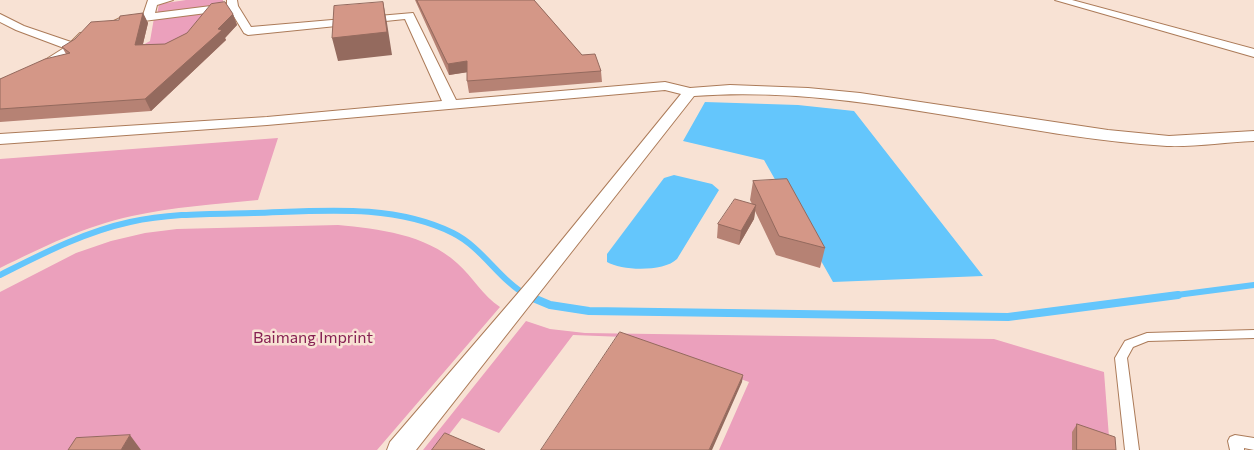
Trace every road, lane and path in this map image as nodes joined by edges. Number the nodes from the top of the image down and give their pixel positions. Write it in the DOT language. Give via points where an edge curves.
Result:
graph roads {
  1 [pos="168,0"];
  2 [pos="1060,0"];
  3 [pos="232,3"];
  4 [pos="0,17"];
  5 [pos="148,18"];
  6 [pos="105,22"];
  7 [pos="90,29"];
  8 [pos="73,47"];
  9 [pos="1254,53"];
  10 [pos="0,87"];
  11 [pos="690,92"];
  12 [pos="451,105"];
  13 [pos="1254,136"];
  14 [pos="0,140"];
  15 [pos="1254,334"];
  16 [pos="1254,444"];
  17 [pos="400,450"];
  18 [pos="1132,450"];
  19 [pos="1237,450"];
  1 -- 5 [label="street" via="152,2"];
  2 -- 9 [label="street"];
  3 -- 5 [label="street"];
  3 -- 12 [label="street" via="248,31 409,15"];
  4 -- 8 [label="street" via="20,28"];
  5 -- 6 [label="street"];
  7 -- 8 [label="street"];
  8 -- 10 [label="street" via="42,68"];
  11 -- 12 [label="street" via="665,86"];
  11 -- 13 [label="street" via="740,90 860,97 1108,135 1169,141"];
  11 -- 17 [label="street"];
  12 -- 14 [label="street"];
  15 -- 18 [label="lane" via="1147,337 1129,344 1121,358"];
  16 -- 19 [label="lane" via="1235,441"];
}
